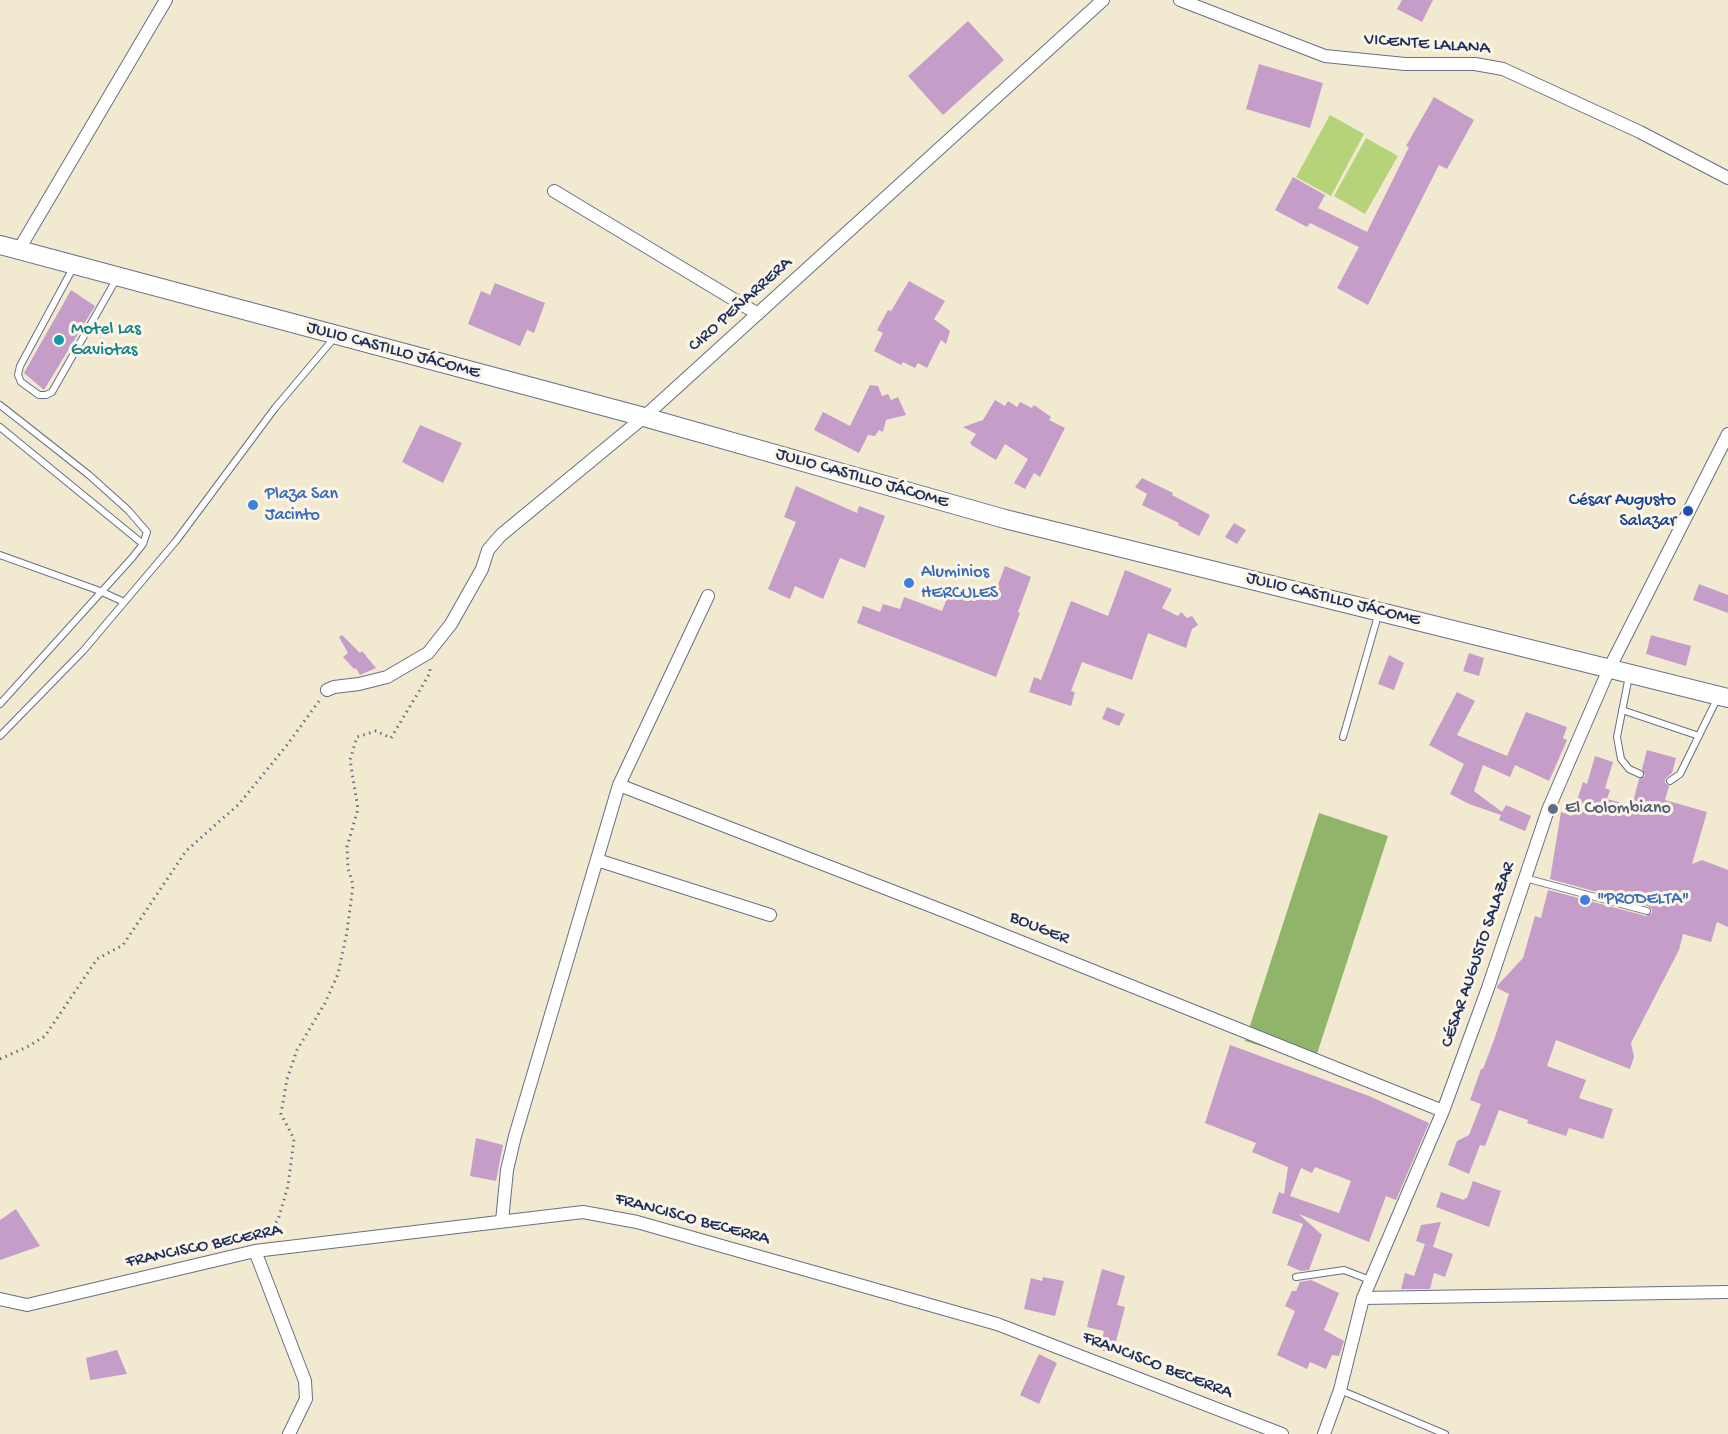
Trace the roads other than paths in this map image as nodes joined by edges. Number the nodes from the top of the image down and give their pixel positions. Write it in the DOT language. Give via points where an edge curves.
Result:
graph roads {
  1 [pos="166,0"];
  2 [pos="1102,0"];
  3 [pos="1180,0"];
  4 [pos="1728,178"];
  5 [pos="554,190"];
  6 [pos="0,245"];
  7 [pos="18,251"];
  8 [pos="75,264"];
  9 [pos="117,278"];
  10 [pos="758,314"];
  11 [pos="336,336"];
  12 [pos="0,405"];
  13 [pos="644,417"];
  14 [pos="0,428"];
  15 [pos="1728,434"];
  16 [pos="143,544"];
  17 [pos="0,555"];
  18 [pos="100,591"];
  19 [pos="708,596"];
  20 [pos="124,602"];
  21 [pos="1379,612"];
  22 [pos="1608,669"];
  23 [pos="1630,672"];
  24 [pos="327,690"];
  25 [pos="1723,697"];
  26 [pos="0,704"];
  27 [pos="1622,710"];
  28 [pos="0,736"];
  29 [pos="1699,736"];
  30 [pos="1343,737"];
  31 [pos="1640,774"];
  32 [pos="1670,781"];
  33 [pos="619,785"];
  34 [pos="597,860"];
  35 [pos="1524,878"];
  36 [pos="1647,911"];
  37 [pos="770,915"];
  38 [pos="1443,1111"];
  39 [pos="502,1221"];
  40 [pos="255,1251"];
  41 [pos="1296,1277"];
  42 [pos="1371,1280"];
  43 [pos="1728,1292"];
  44 [pos="1363,1298"];
  45 [pos="0,1299"];
  46 [pos="1340,1390"];
  47 [pos="289,1434"];
  48 [pos="1282,1434"];
  49 [pos="1324,1434"];
  50 [pos="1445,1434"];
  1 -- 7 [label="street"];
  2 -- 10 [label="street, CIRO PEÑARRERA"];
  3 -- 4 [label="street, VICENTE LALANA" via="1325,56 1503,69 1640,132"];
  5 -- 10 [label="street"];
  6 -- 7 [label="main road, JULIO CASTILLO JÁCOME"];
  7 -- 8 [label="main road, JULIO CASTILLO JÁCOME"];
  8 -- 9 [label="main road, JULIO CASTILLO JÁCOME"];
  8 -- 9 [label="lane" via="20,366 21,382 39,395 52,392"];
  9 -- 11 [label="main road, JULIO CASTILLO JÁCOME"];
  10 -- 13 [label="street, CIRO PEÑARRERA"];
  11 -- 13 [label="main road, JULIO CASTILLO JÁCOME"];
  11 -- 20 [label="lane"];
  12 -- 16 [label="lane" via="77,464 128,510 147,532"];
  13 -- 21 [label="main road, JULIO CASTILLO JÁCOME" via="1005,519"];
  13 -- 24 [label="street, CIRO PEÑARRERA" via="501,535 488,550 452,624 428,653 387,677"];
  14 -- 16 [label="lane"];
  15 -- 22 [label="street, CÉSAR AUGUSTO SALAZAR"];
  16 -- 18 [label="lane"];
  17 -- 18 [label="lane"];
  18 -- 20 [label="lane"];
  18 -- 26 [label="lane"];
  19 -- 33 [label="street"];
  20 -- 28 [label="lane" via="83,651"];
  21 -- 22 [label="main road, JULIO CASTILLO JÁCOME"];
  21 -- 30 [label="lane"];
  22 -- 23 [label="main road, JULIO CASTILLO JÁCOME"];
  22 -- 35 [label="street, CÉSAR AUGUSTO SALAZAR" via="1548,810"];
  23 -- 25 [label="main road, JULIO CASTILLO JÁCOME"];
  23 -- 27 [label="lane"];
  25 -- 29 [label="lane"];
  27 -- 29 [label="lane"];
  27 -- 31 [label="lane" via="1617,737 1620,759"];
  29 -- 32 [label="lane" via="1680,774"];
  33 -- 34 [label="street"];
  33 -- 38 [label="street, BOUGER"];
  34 -- 37 [label="street"];
  34 -- 39 [label="street" via="515,1136"];
  35 -- 36 [label="lane"];
  35 -- 38 [label="street, CÉSAR AUGUSTO SALAZAR"];
  38 -- 42 [label="street, CÉSAR AUGUSTO SALAZAR"];
  39 -- 40 [label="street, FRANCISCO BECERRA"];
  39 -- 48 [label="street, FRANCISCO BECERRA" via="583,1212 637,1221 997,1324"];
  40 -- 45 [label="street, FRANCISCO BECERRA" via="27,1305"];
  40 -- 47 [label="street" via="305,1381 306,1399"];
  41 -- 42 [label="lane" via="1344,1270"];
  42 -- 44 [label="street, CÉSAR AUGUSTO SALAZAR"];
  43 -- 44 [label="street"];
  44 -- 46 [label="street, CÉSAR AUGUSTO SALAZAR"];
  46 -- 49 [label="street, CÉSAR AUGUSTO SALAZAR"];
  46 -- 50 [label="lane"];
}
